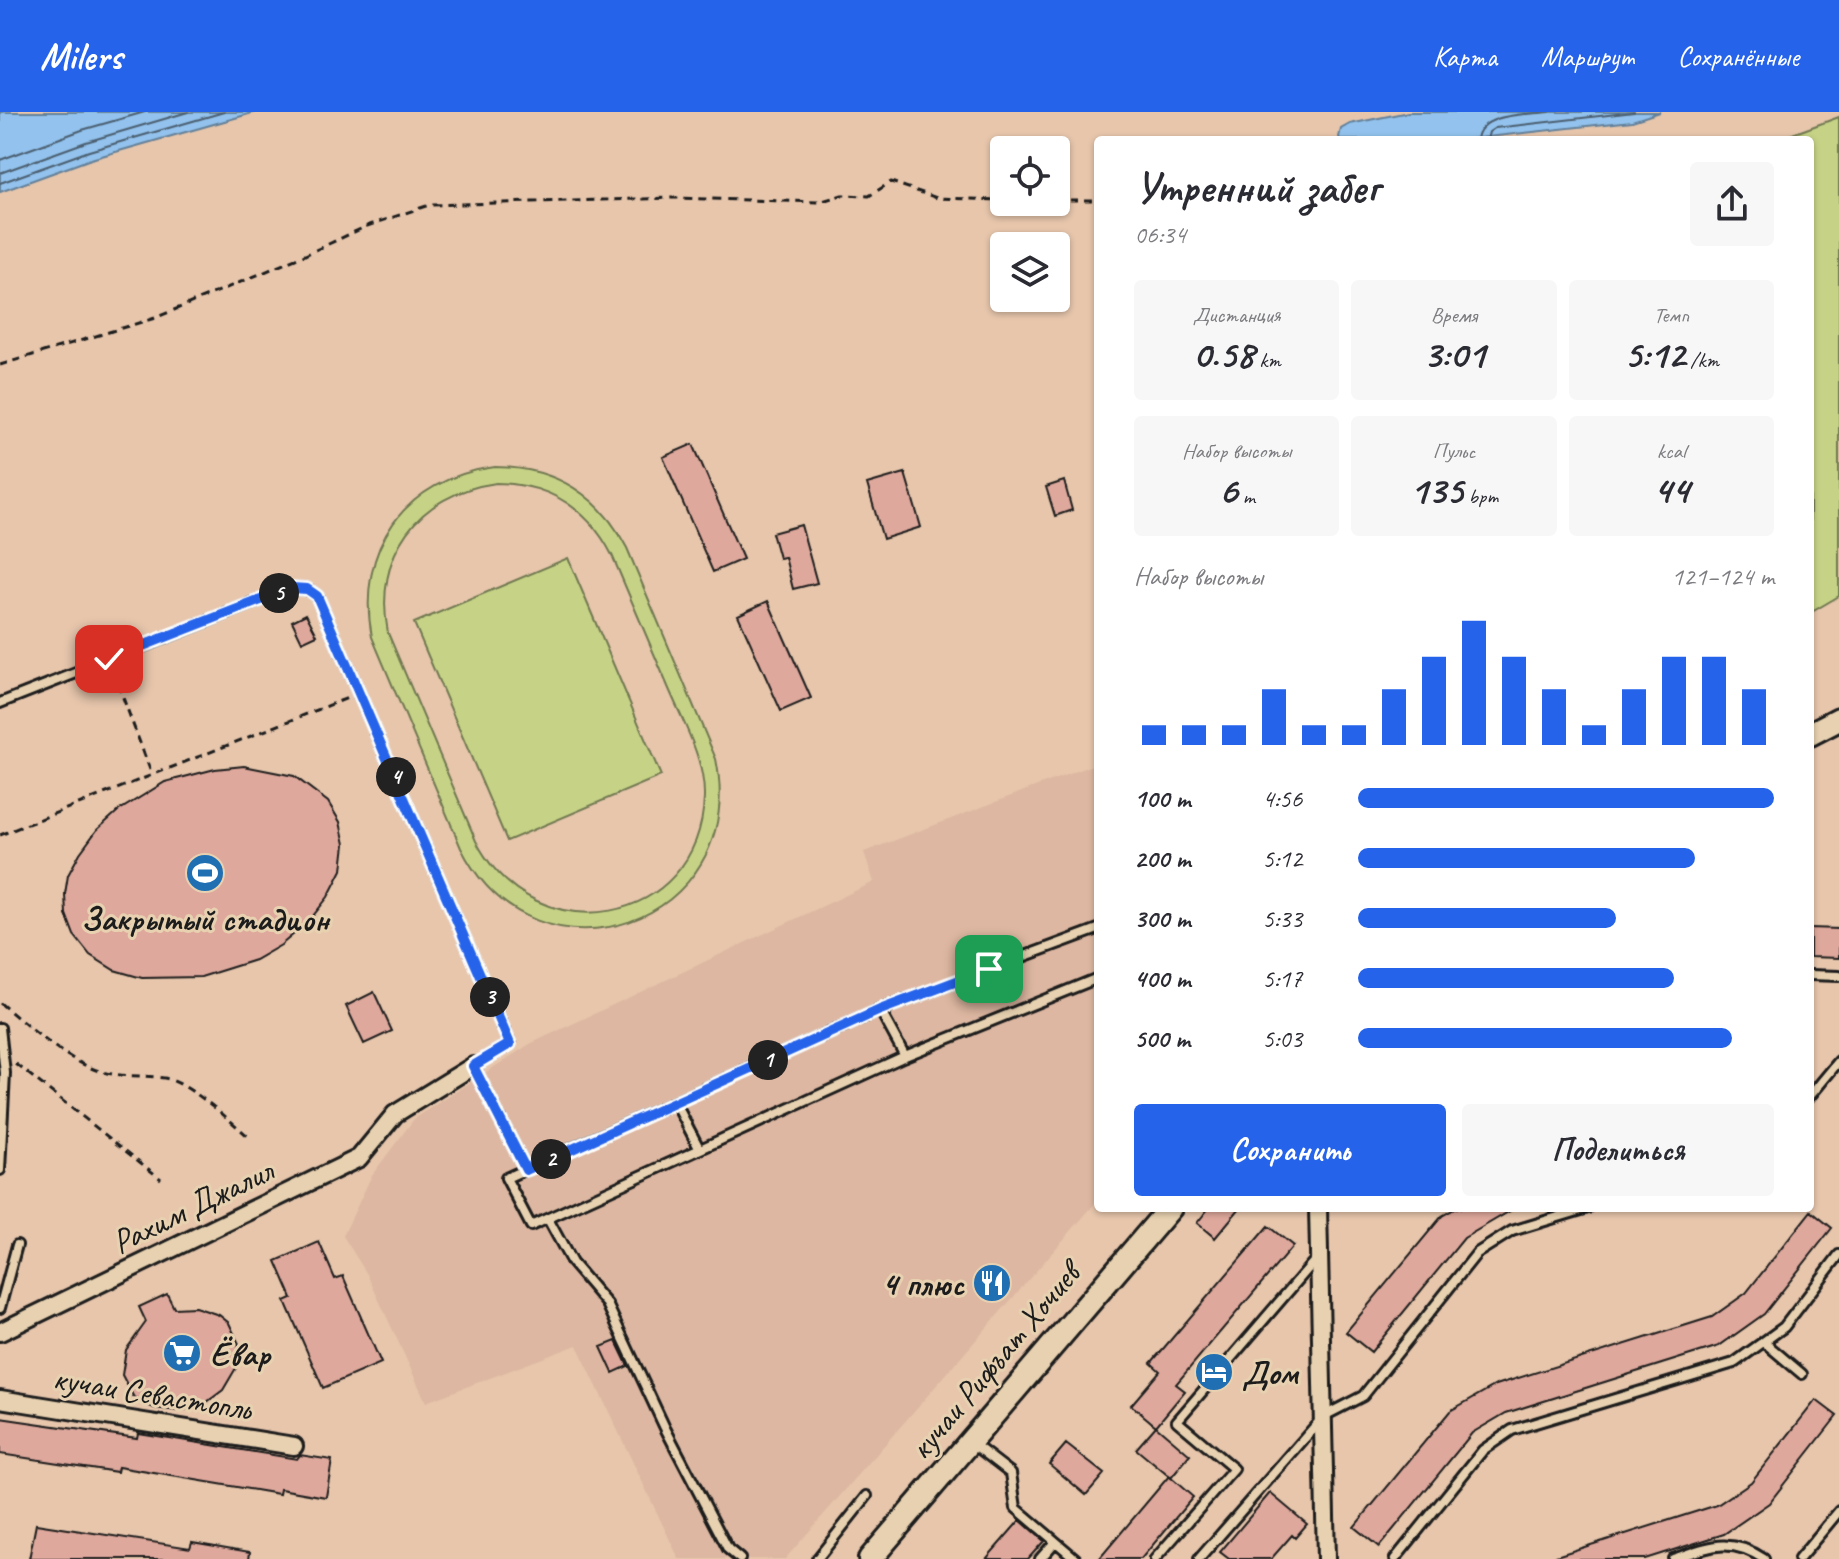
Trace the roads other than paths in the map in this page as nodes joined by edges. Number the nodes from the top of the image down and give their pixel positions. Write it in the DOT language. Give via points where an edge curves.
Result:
graph roads {
  1 [pos="0,703"];
  2 [pos="1839,719"];
  3 [pos="1814,732"];
  4 [pos="1094,930"];
  5 [pos="1814,975"];
  6 [pos="1837,976"];
  7 [pos="1094,980"];
  8 [pos="880,1010"];
  9 [pos="0,1028"];
  10 [pos="905,1056"];
  11 [pos="1839,1061"];
  12 [pos="473,1066"];
  13 [pos="1814,1091"];
  14 [pos="675,1102"];
  15 [pos="699,1148"];
  16 [pos="0,1170"];
  17 [pos="526,1170"];
  18 [pos="1167,1212"];
  19 [pos="1318,1212"];
  20 [pos="1575,1212"];
  21 [pos="548,1219"];
  22 [pos="17,1245"];
  23 [pos="1320,1254"];
  24 [pos="1839,1255"];
  25 [pos="0,1308"];
  26 [pos="0,1332"];
  27 [pos="1764,1342"];
  28 [pos="1802,1374"];
  29 [pos="0,1399"];
  30 [pos="1324,1416"];
  31 [pos="970,1442"];
  32 [pos="294,1446"];
  33 [pos="867,1496"];
  34 [pos="1839,1511"];
  35 [pos="1055,1542"];
  36 [pos="740,1559"];
  37 [pos="817,1559"];
  38 [pos="870,1559"];
  39 [pos="1040,1559"];
  40 [pos="1076,1559"];
  41 [pos="1155,1559"];
  42 [pos="1199,1559"];
  43 [pos="1326,1559"];
  44 [pos="1395,1559"];
  45 [pos="1673,1559"];
  46 [pos="1764,1559"];
  47 [pos="1799,1559"];
  1 -- 12 [label="lane" via="292,588 317,596 510,1044"];
  2 -- 3 [label="main road"];
  4 -- 8 [label="lane"];
  5 -- 6 [label="lane"];
  7 -- 10 [label="lane"];
  8 -- 10 [label="lane"];
  8 -- 14 [label="lane"];
  9 -- 16 [label="lane"];
  10 -- 15 [label="lane"];
  11 -- 13 [label="lane"];
  12 -- 17 [label="lane"];
  12 -- 26 [label="street, Рахим Джалил" via="395,1114 359,1158"];
  14 -- 15 [label="lane"];
  14 -- 17 [label="lane"];
  15 -- 21 [label="lane"];
  17 -- 21 [label="lane" via="506,1178 531,1226"];
  18 -- 31 [label="main road, кучаи Рифъат Хочиев"];
  19 -- 23 [label="street"];
  20 -- 30 [label="lane" via="1512,1231 1477,1253 1363,1396"];
  21 -- 36 [label="lane" via="572,1263 607,1304 672,1442 728,1549"];
  22 -- 25 [label="lane"];
  23 -- 30 [label="street"];
  23 -- 41 [label="lane" via="1177,1421 1234,1469"];
  24 -- 27 [label="lane" via="1784,1327"];
  27 -- 28 [label="lane"];
  27 -- 44 [label="lane" via="1734,1363 1512,1430 1483,1450"];
  29 -- 32 [label="street, кучаи Севастопль"];
  30 -- 42 [label="lane"];
  30 -- 43 [label="street"];
  31 -- 35 [label="lane" via="1011,1473 1016,1508"];
  31 -- 38 [label="main road, кучаи Рифъат Хочиев"];
  33 -- 37 [label="lane"];
  34 -- 47 [label="lane"];
  35 -- 39 [label="lane"];
  35 -- 40 [label="lane"];
  45 -- 46 [label="lane" via="1728,1544"];
}
